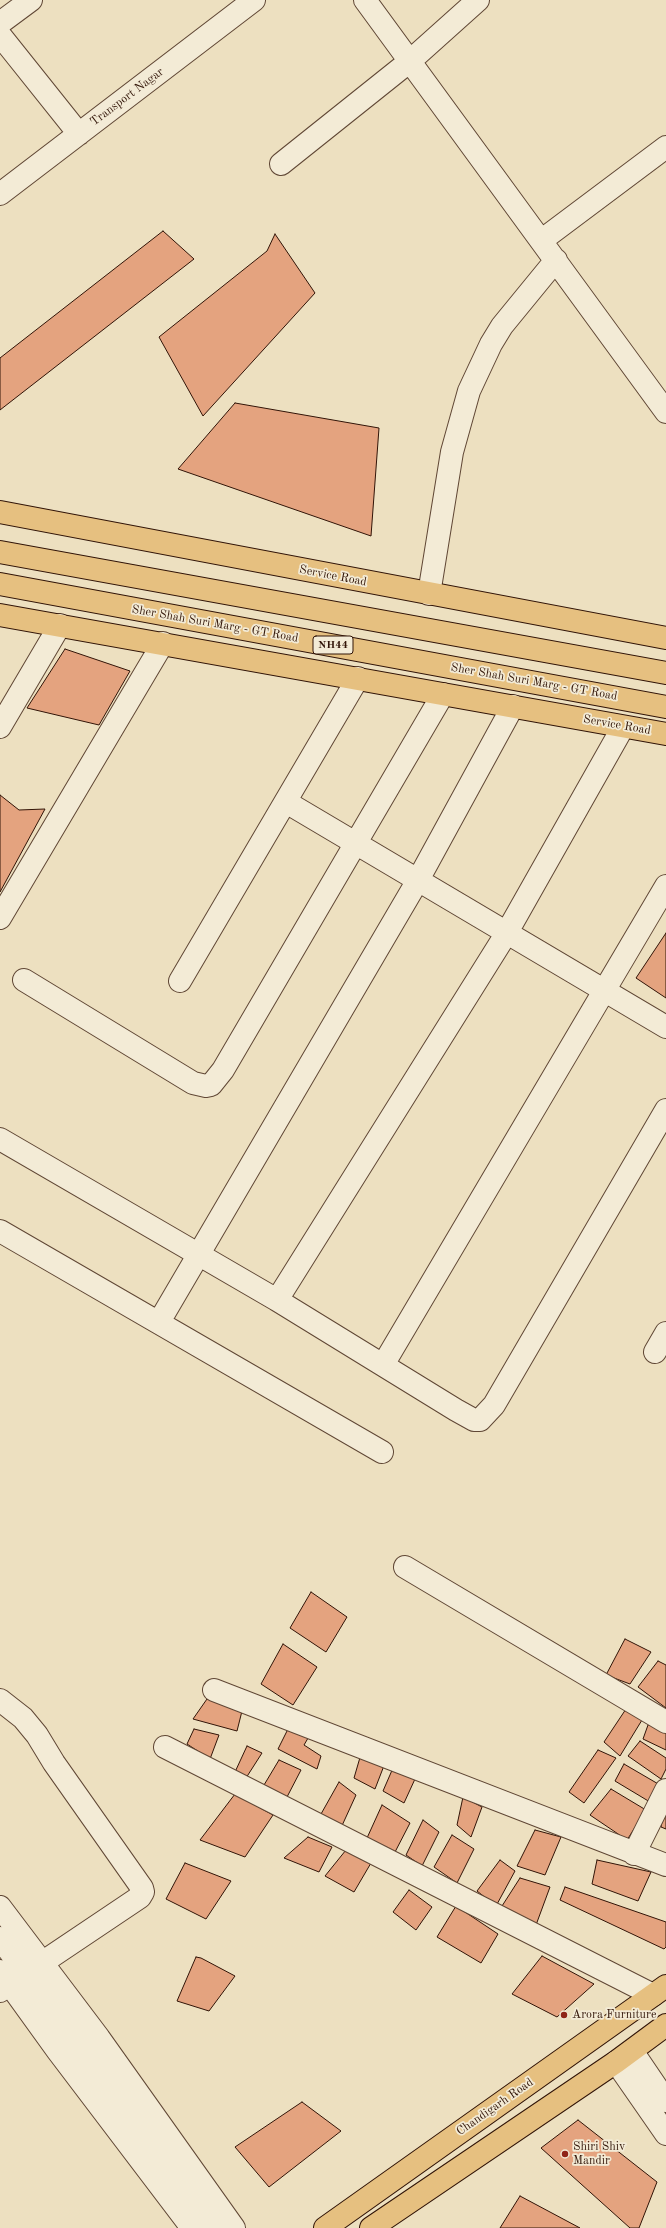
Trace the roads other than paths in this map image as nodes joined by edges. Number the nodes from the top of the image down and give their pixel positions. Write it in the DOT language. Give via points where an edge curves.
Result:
graph roads {
  1 [pos="31,0"];
  2 [pos="254,0"];
  3 [pos="365,0"];
  4 [pos="478,0"];
  5 [pos="0,23"];
  6 [pos="0,36"];
  7 [pos="410,61"];
  8 [pos="79,134"];
  9 [pos="666,147"];
  10 [pos="281,164"];
  11 [pos="0,194"];
  12 [pos="542,240"];
  13 [pos="556,260"];
  14 [pos="666,412"];
  15 [pos="0,512"];
  16 [pos="0,552"];
  17 [pos="0,584"];
  18 [pos="429,594"];
  19 [pos="0,615"];
  20 [pos="60,625"];
  21 [pos="666,638"];
  22 [pos="163,644"];
  23 [pos="666,673"];
  24 [pos="358,678"];
  25 [pos="443,694"];
  26 [pos="513,706"];
  27 [pos="666,707"];
  28 [pos="623,727"];
  29 [pos="0,728"];
  30 [pos="666,734"];
  31 [pos="286,802"];
  32 [pos="357,844"];
  33 [pos="418,880"];
  34 [pos="666,886"];
  35 [pos="0,918"];
  36 [pos="506,934"];
  37 [pos="24,980"];
  38 [pos="180,981"];
  39 [pos="606,991"];
  40 [pos="666,1027"];
  41 [pos="666,1110"];
  42 [pos="0,1139"];
  43 [pos="0,1231"];
  44 [pos="198,1255"];
  45 [pos="277,1300"];
  46 [pos="160,1322"];
  47 [pos="666,1333"];
  48 [pos="655,1352"];
  49 [pos="383,1365"];
  50 [pos="382,1452"];
  51 [pos="405,1567"];
  52 [pos="214,1690"];
  53 [pos="0,1700"];
  54 [pos="666,1722"];
  55 [pos="166,1747"];
  56 [pos="666,1790"];
  57 [pos="634,1854"];
  58 [pos="666,1865"];
  59 [pos="0,1907"];
  60 [pos="0,1938"];
  61 [pos="15,1976"];
  62 [pos="659,1990"];
  63 [pos="666,2026"];
  64 [pos="624,2056"];
  65 [pos="666,2101"];
  66 [pos="666,2134"];
  67 [pos="192,2228"];
  68 [pos="212,2228"];
  69 [pos="234,2228"];
  70 [pos="325,2228"];
  71 [pos="371,2228"];
  1 -- 5 [label="street"];
  2 -- 8 [label="street, Transport Nagar"];
  3 -- 7 [label="street"];
  4 -- 7 [label="street"];
  6 -- 8 [label="street"];
  7 -- 10 [label="street"];
  7 -- 12 [label="street"];
  8 -- 11 [label="street, Transport Nagar"];
  9 -- 12 [label="street"];
  12 -- 13 [label="street"];
  13 -- 14 [label="street"];
  13 -- 18 [label="street" via="490,344 469,391 452,452"];
  15 -- 18 [label="main road, Service Road"];
  16 -- 23 [label="main road"];
  17 -- 27 [label="main road, Sher Shah Suri Marg - GT Road / NH44"];
  18 -- 21 [label="main road, Service Road"];
  19 -- 20 [label="main road, Service Road"];
  20 -- 22 [label="main road, Service Road"];
  20 -- 29 [label="street"];
  22 -- 24 [label="main road, Service Road"];
  22 -- 35 [label="street"];
  24 -- 25 [label="main road, Service Road"];
  24 -- 31 [label="street"];
  25 -- 26 [label="main road, Service Road"];
  25 -- 32 [label="street"];
  26 -- 28 [label="main road, Service Road"];
  26 -- 33 [label="street"];
  28 -- 30 [label="main road, Service Road"];
  28 -- 36 [label="street"];
  31 -- 32 [label="street"];
  31 -- 38 [label="street"];
  32 -- 33 [label="street"];
  32 -- 37 [label="street" via="217,1080 211,1085 193,1083"];
  33 -- 36 [label="street"];
  33 -- 44 [label="street"];
  34 -- 39 [label="street"];
  36 -- 39 [label="street"];
  36 -- 45 [label="street"];
  39 -- 40 [label="street"];
  39 -- 49 [label="street"];
  41 -- 49 [label="street" via="494,1405 483,1418 478,1421 470,1418"];
  42 -- 44 [label="street"];
  43 -- 46 [label="street"];
  44 -- 45 [label="street"];
  44 -- 46 [label="street"];
  45 -- 49 [label="street"];
  46 -- 50 [label="street"];
  47 -- 48 [label="street"];
  51 -- 54 [label="street"];
  52 -- 57 [label="street"];
  53 -- 61 [label="street" via="23,1718 37,1735 143,1892 140,1897"];
  55 -- 62 [label="street"];
  56 -- 57 [label="street"];
  57 -- 58 [label="street"];
  59 -- 61 [label="street"];
  60 -- 61 [label="street"];
  61 -- 67 [label="street"];
  61 -- 68 [label="street"];
  61 -- 69 [label="street" via="103,2044"];
  62 -- 70 [label="main road, Chandigarh Road"];
  63 -- 64 [label="main road"];
  64 -- 65 [label="street"];
  64 -- 66 [label="street"];
  64 -- 71 [label="main road"];
}
